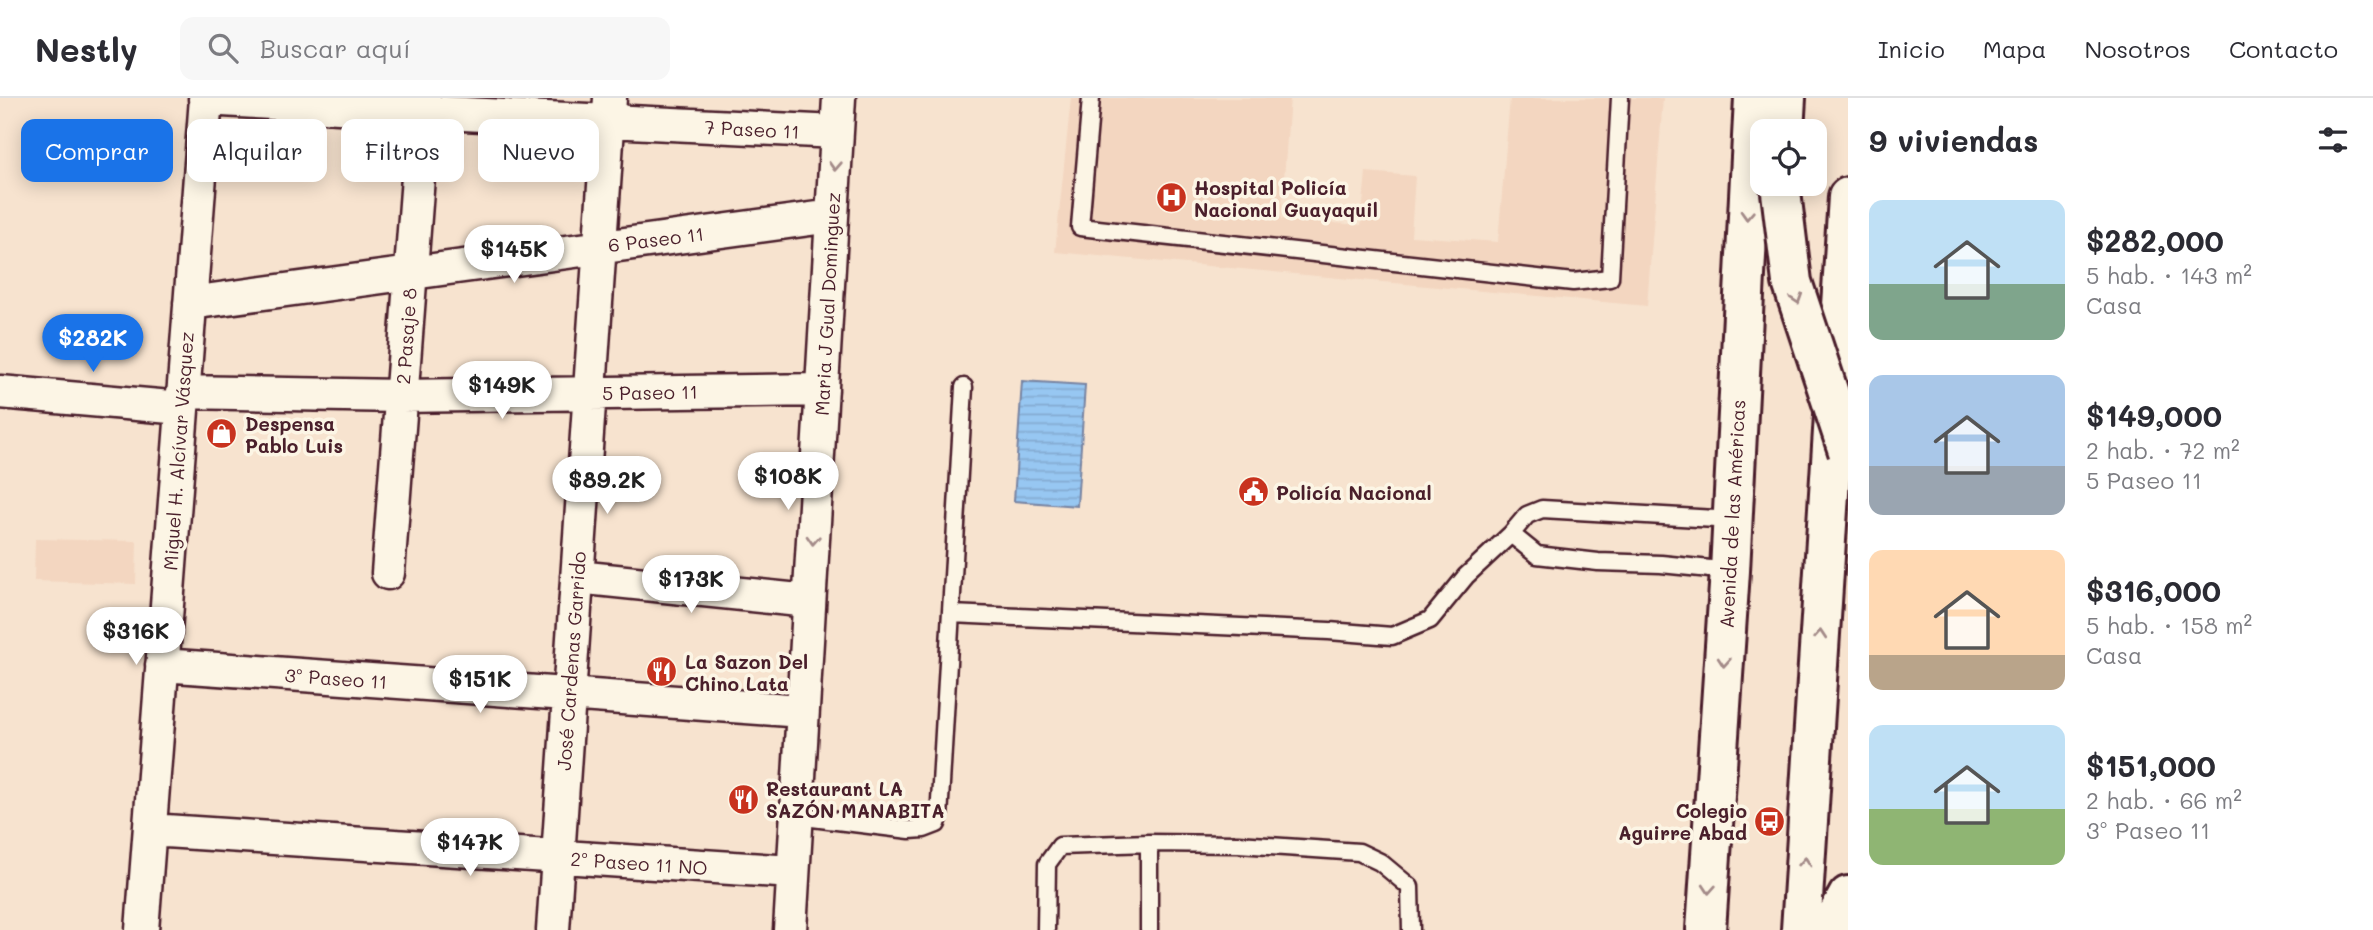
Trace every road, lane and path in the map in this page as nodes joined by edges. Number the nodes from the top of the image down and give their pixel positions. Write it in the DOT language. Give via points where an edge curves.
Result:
graph roads {
  1 [pos="839,98"];
  2 [pos="1091,98"];
  3 [pos="1620,98"];
  4 [pos="1754,98"];
  5 [pos="1786,98"];
  6 [pos="205,99"];
  7 [pos="423,105"];
  8 [pos="609,110"];
  9 [pos="1785,119"];
  10 [pos="837,132"];
  11 [pos="1781,196"];
  12 [pos="1848,213"];
  13 [pos="832,216"];
  14 [pos="599,246"];
  15 [pos="411,273"];
  16 [pos="190,303"];
  17 [pos="964,387"];
  18 [pos="822,390"];
  19 [pos="0,392"];
  20 [pos="589,393"];
  21 [pos="401,396"];
  22 [pos="182,400"];
  23 [pos="1848,451"];
  24 [pos="1733,520"];
  25 [pos="1511,534"];
  26 [pos="1730,571"];
  27 [pos="388,573"];
  28 [pos="577,577"];
  29 [pos="809,601"];
  30 [pos="951,614"];
  31 [pos="162,665"];
  32 [pos="569,695"];
  33 [pos="802,711"];
  34 [pos="796,816"];
  35 [pos="150,830"];
  36 [pos="1149,843"];
  37 [pos="558,858"];
  38 [pos="793,872"];
  39 [pos="1848,896"];
  40 [pos="142,930"];
  41 [pos="553,930"];
  42 [pos="790,930"];
  43 [pos="1046,930"];
  44 [pos="1149,930"];
  45 [pos="1411,930"];
  46 [pos="1706,930"];
  47 [pos="1801,930"];
  48 [pos="1829,930"];
  1 -- 10 [label="street, Maria J Gual Dominguez"];
  2 -- 3 [label="lane" via="1080,226 1573,282 1610,278"];
  4 -- 24 [label="main road, Avenida de las Américas, one-way"];
  5 -- 9 [label="main road"];
  6 -- 7 [label="street, 7 Paseo 11"];
  6 -- 16 [label="street, Miguel H. Alcívar Vásquez"];
  7 -- 8 [label="street, 7 Paseo 11"];
  7 -- 15 [label="street, 2 Pasaje 8"];
  8 -- 10 [label="street, 7 Paseo 11"];
  8 -- 14 [label="street, José Cardenas Garrido"];
  10 -- 13 [label="street, Maria J Gual Dominguez, one-way"];
  11 -- 23 [label="main road, one-way, bridge" via="1791,282"];
  47 -- 12 [label="main road, one-way"];
  13 -- 14 [label="street, 6 Paseo 11"];
  13 -- 18 [label="street, Maria J Gual Dominguez"];
  14 -- 15 [label="street, 6 Paseo 11"];
  14 -- 20 [label="street, José Cardenas Garrido"];
  15 -- 16 [label="street, 6 Paseo 11"];
  15 -- 21 [label="street, 2 Pasaje 8"];
  16 -- 22 [label="street, Miguel H. Alcívar Vásquez"];
  17 -- 30 [label="lane"];
  18 -- 20 [label="street, 5 Paseo 11"];
  18 -- 29 [label="street, Maria J Gual Dominguez, one-way"];
  19 -- 22 [label="street, 5 Paseo 11"];
  20 -- 21 [label="street, 5 Paseo 11"];
  20 -- 28 [label="street, José Cardenas Garrido"];
  21 -- 22 [label="street, 5 Paseo 11"];
  21 -- 27 [label="street, 2 Pasaje 8"];
  22 -- 31 [label="street, Miguel H. Alcívar Vásquez"];
  24 -- 25 [label="lane" via="1542,509 1527,515"];
  24 -- 26 [label="main road, Avenida de las Américas"];
  25 -- 26 [label="lane" via="1537,555"];
  25 -- 30 [label="lane" via="1466,576 1430,620 1392,636"];
  26 -- 46 [label="main road, Avenida de las Américas, one-way"];
  28 -- 29 [label="street"];
  28 -- 32 [label="street, José Cardenas Garrido"];
  29 -- 33 [label="street, Maria J Gual Dominguez"];
  30 -- 34 [label="lane" via="937,824 910,830"];
  31 -- 32 [label="street, 3º Paseo 11"];
  31 -- 35 [label="street, Miguel H. Alcívar Vásquez"];
  32 -- 33 [label="street, 3º Paseo 11"];
  32 -- 37 [label="street, José Cardenas Garrido"];
  33 -- 34 [label="street, Maria J Gual Dominguez"];
  34 -- 38 [label="street, Maria J Gual Dominguez"];
  35 -- 37 [label="street, 2º Paseo 11 NO"];
  35 -- 40 [label="street, Miguel H. Alcívar Vásquez"];
  36 -- 43 [label="lane" via="1060,846 1047,864"];
  36 -- 44 [label="lane"];
  36 -- 45 [label="lane" via="1359,852 1380,862 1410,887"];
  37 -- 38 [label="street, 2º Paseo 11 NO"];
  37 -- 41 [label="street, José Cardenas Garrido"];
  38 -- 42 [label="street, Maria J Gual Dominguez"];
  39 -- 48 [label="main road"];
}
